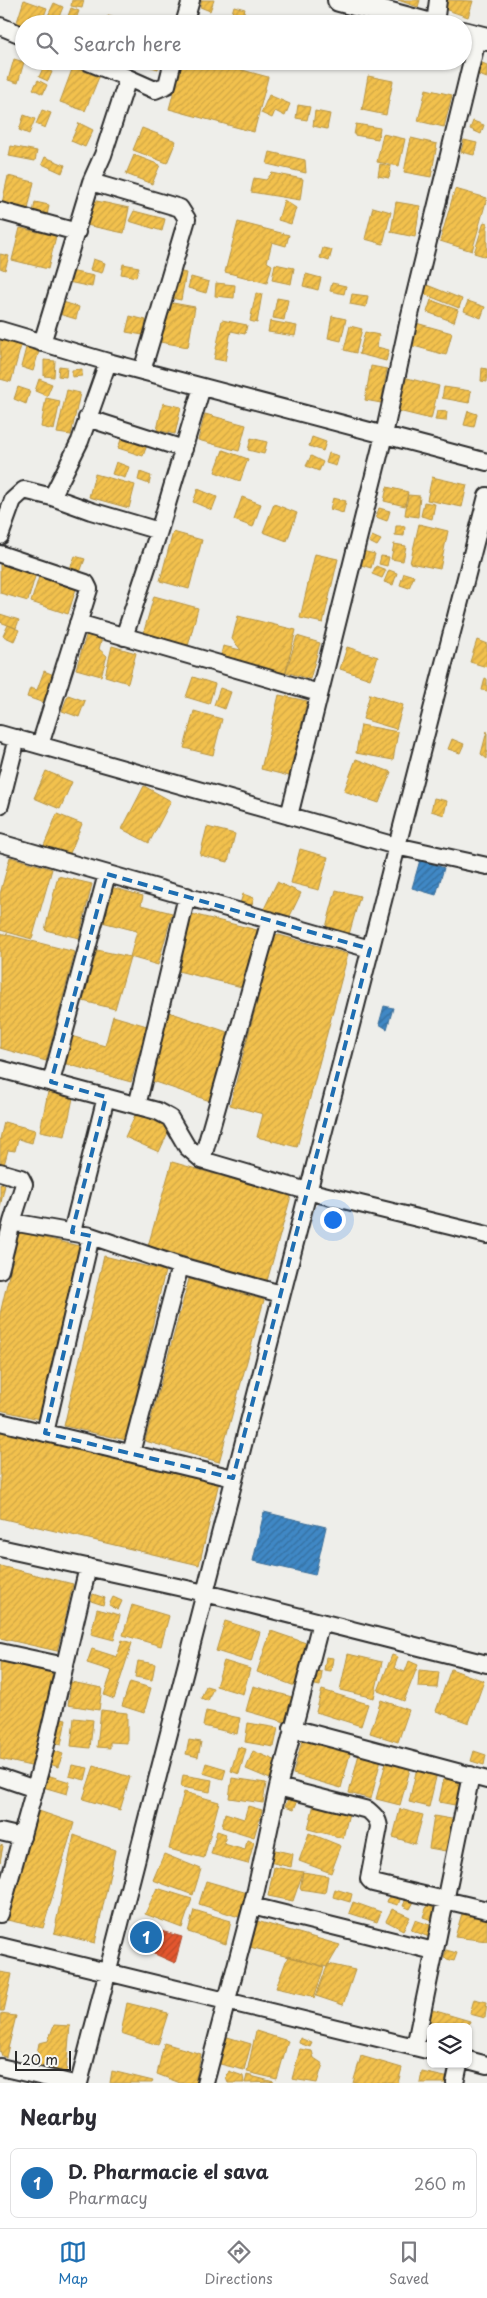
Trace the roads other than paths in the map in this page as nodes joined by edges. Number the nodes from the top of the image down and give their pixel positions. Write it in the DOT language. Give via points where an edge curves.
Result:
graph roads {
  1 [pos="191,0"];
  2 [pos="339,0"];
  3 [pos="438,0"];
  4 [pos="187,15"];
  5 [pos="395,15"];
  6 [pos="436,15"];
  7 [pos="0,26"];
  8 [pos="15,32"];
  9 [pos="476,36"];
  10 [pos="472,53"];
  11 [pos="108,70"];
  12 [pos="170,70"];
  13 [pos="468,70"];
  14 [pos="128,78"];
  15 [pos="91,182"];
  16 [pos="0,210"];
  17 [pos="77,232"];
  18 [pos="0,330"];
  19 [pos="42,343"];
  20 [pos="108,362"];
  21 [pos="142,371"];
  22 [pos="202,387"];
  23 [pos="87,418"];
  24 [pos="384,435"];
  25 [pos="184,448"];
  26 [pos="487,462"];
  27 [pos="487,496"];
  28 [pos="52,497"];
  29 [pos="159,531"];
  30 [pos="0,536"];
  31 [pos="0,554"];
  32 [pos="78,623"];
  33 [pos="124,637"];
  34 [pos="319,694"];
  35 [pos="0,734"];
  36 [pos="17,738"];
  37 [pos="40,745"];
  38 [pos="0,805"];
  39 [pos="289,816"];
  40 [pos="0,843"];
  41 [pos="396,846"];
  42 [pos="487,866"];
  43 [pos="107,874"];
  44 [pos="186,896"];
  45 [pos="270,920"];
  46 [pos="370,949"];
  47 [pos="0,1069"];
  48 [pos="51,1082"];
  49 [pos="106,1097"];
  50 [pos="137,1106"];
  51 [pos="202,1160"];
  52 [pos="0,1172"];
  53 [pos="307,1191"];
  54 [pos="12,1222"];
  55 [pos="72,1232"];
  56 [pos="487,1235"];
  57 [pos="91,1236"];
  58 [pos="180,1266"];
  59 [pos="0,1270"];
  60 [pos="281,1294"];
  61 [pos="0,1422"];
  62 [pos="45,1433"];
  63 [pos="130,1453"];
  64 [pos="233,1478"];
  65 [pos="0,1548"];
  66 [pos="88,1567"];
  67 [pos="205,1593"];
  68 [pos="321,1622"];
  69 [pos="0,1652"];
  70 [pos="487,1664"];
  71 [pos="65,1666"];
  72 [pos="292,1728"];
  73 [pos="471,1775"];
  74 [pos="0,1777"];
  75 [pos="487,1780"];
  76 [pos="278,1787"];
  77 [pos="35,1789"];
  78 [pos="0,1832"];
  79 [pos="22,1837"];
  80 [pos="445,1902"];
  81 [pos="252,1906"];
  82 [pos="487,1910"];
  83 [pos="0,1914"];
  84 [pos="0,1946"];
  85 [pos="434,1951"];
  86 [pos="109,1972"];
  87 [pos="225,2001"];
  88 [pos="423,2049"];
  89 [pos="472,2061"];
  90 [pos="487,2065"];
  91 [pos="0,2067"];
  92 [pos="458,2068"];
  93 [pos="70,2083"];
  94 [pos="79,2083"];
  95 [pos="205,2083"];
  96 [pos="455,2083"];
  1 -- 4 [label="street"];
  2 -- 5 [label="street"];
  3 -- 6 [label="street"];
  7 -- 8 [label="street"];
  9 -- 10 [label="street"];
  11 -- 14 [label="street"];
  12 -- 14 [label="street" via="166,85 155,90"];
  13 -- 24 [label="street"];
  14 -- 15 [label="street"];
  15 -- 17 [label="street"];
  15 -- 21 [label="street" via="180,208 187,219"];
  16 -- 17 [label="street"];
  17 -- 19 [label="street"];
  18 -- 19 [label="street"];
  19 -- 20 [label="street"];
  20 -- 21 [label="street"];
  20 -- 23 [label="street"];
  21 -- 22 [label="street"];
  22 -- 24 [label="street"];
  22 -- 25 [label="street"];
  23 -- 25 [label="street"];
  23 -- 28 [label="street" via="80,441"];
  24 -- 26 [label="street"];
  24 -- 34 [label="street"];
  25 -- 29 [label="street"];
  27 -- 41 [label="street"];
  28 -- 29 [label="street"];
  28 -- 30 [label="street" via="24,490 13,500"];
  29 -- 33 [label="street"];
  31 -- 32 [label="street" via="86,583 89,589"];
  32 -- 33 [label="street"];
  32 -- 37 [label="street"];
  33 -- 34 [label="street"];
  34 -- 39 [label="street"];
  35 -- 36 [label="street"];
  36 -- 37 [label="street"];
  36 -- 38 [label="street"];
  37 -- 39 [label="street"];
  39 -- 41 [label="street"];
  40 -- 43 [label="street"];
  41 -- 42 [label="street"];
  41 -- 46 [label="street"];
  43 -- 44 [label="street"];
  43 -- 48 [label="street"];
  44 -- 45 [label="street"];
  44 -- 50 [label="street"];
  45 -- 46 [label="street"];
  45 -- 51 [label="street"];
  46 -- 53 [label="street"];
  47 -- 48 [label="street"];
  48 -- 49 [label="street"];
  49 -- 50 [label="street"];
  49 -- 55 [label="street"];
  50 -- 51 [label="street" via="170,1118 187,1147"];
  51 -- 53 [label="street"];
  52 -- 54 [label="street" via="21,1178 24,1184"];
  53 -- 56 [label="street"];
  53 -- 60 [label="street"];
  54 -- 55 [label="street"];
  54 -- 59 [label="street"];
  55 -- 57 [label="street"];
  57 -- 58 [label="street"];
  57 -- 62 [label="street"];
  58 -- 60 [label="street"];
  58 -- 63 [label="street"];
  60 -- 64 [label="street"];
  61 -- 62 [label="street"];
  62 -- 63 [label="street"];
  63 -- 64 [label="street"];
  64 -- 67 [label="street"];
  65 -- 66 [label="street"];
  66 -- 67 [label="street"];
  66 -- 71 [label="street"];
  67 -- 68 [label="street"];
  67 -- 86 [label="street"];
  68 -- 70 [label="street"];
  68 -- 72 [label="street"];
  69 -- 71 [label="street"];
  71 -- 77 [label="street"];
  72 -- 73 [label="street"];
  72 -- 76 [label="street"];
  73 -- 75 [label="street"];
  73 -- 80 [label="street"];
  74 -- 77 [label="street"];
  76 -- 80 [label="street" via="368,1810 378,1819 379,1827 370,1879 378,1885"];
  76 -- 81 [label="street"];
  77 -- 79 [label="street"];
  78 -- 79 [label="street"];
  79 -- 83 [label="street"];
  80 -- 82 [label="street"];
  80 -- 85 [label="street"];
  81 -- 85 [label="street"];
  81 -- 87 [label="street"];
  84 -- 86 [label="street"];
  85 -- 88 [label="street"];
  86 -- 87 [label="street"];
  86 -- 94 [label="street"];
  87 -- 88 [label="street"];
  87 -- 95 [label="street"];
  89 -- 90 [label="street"];
  91 -- 93 [label="street"];
  92 -- 96 [label="street"];
}
